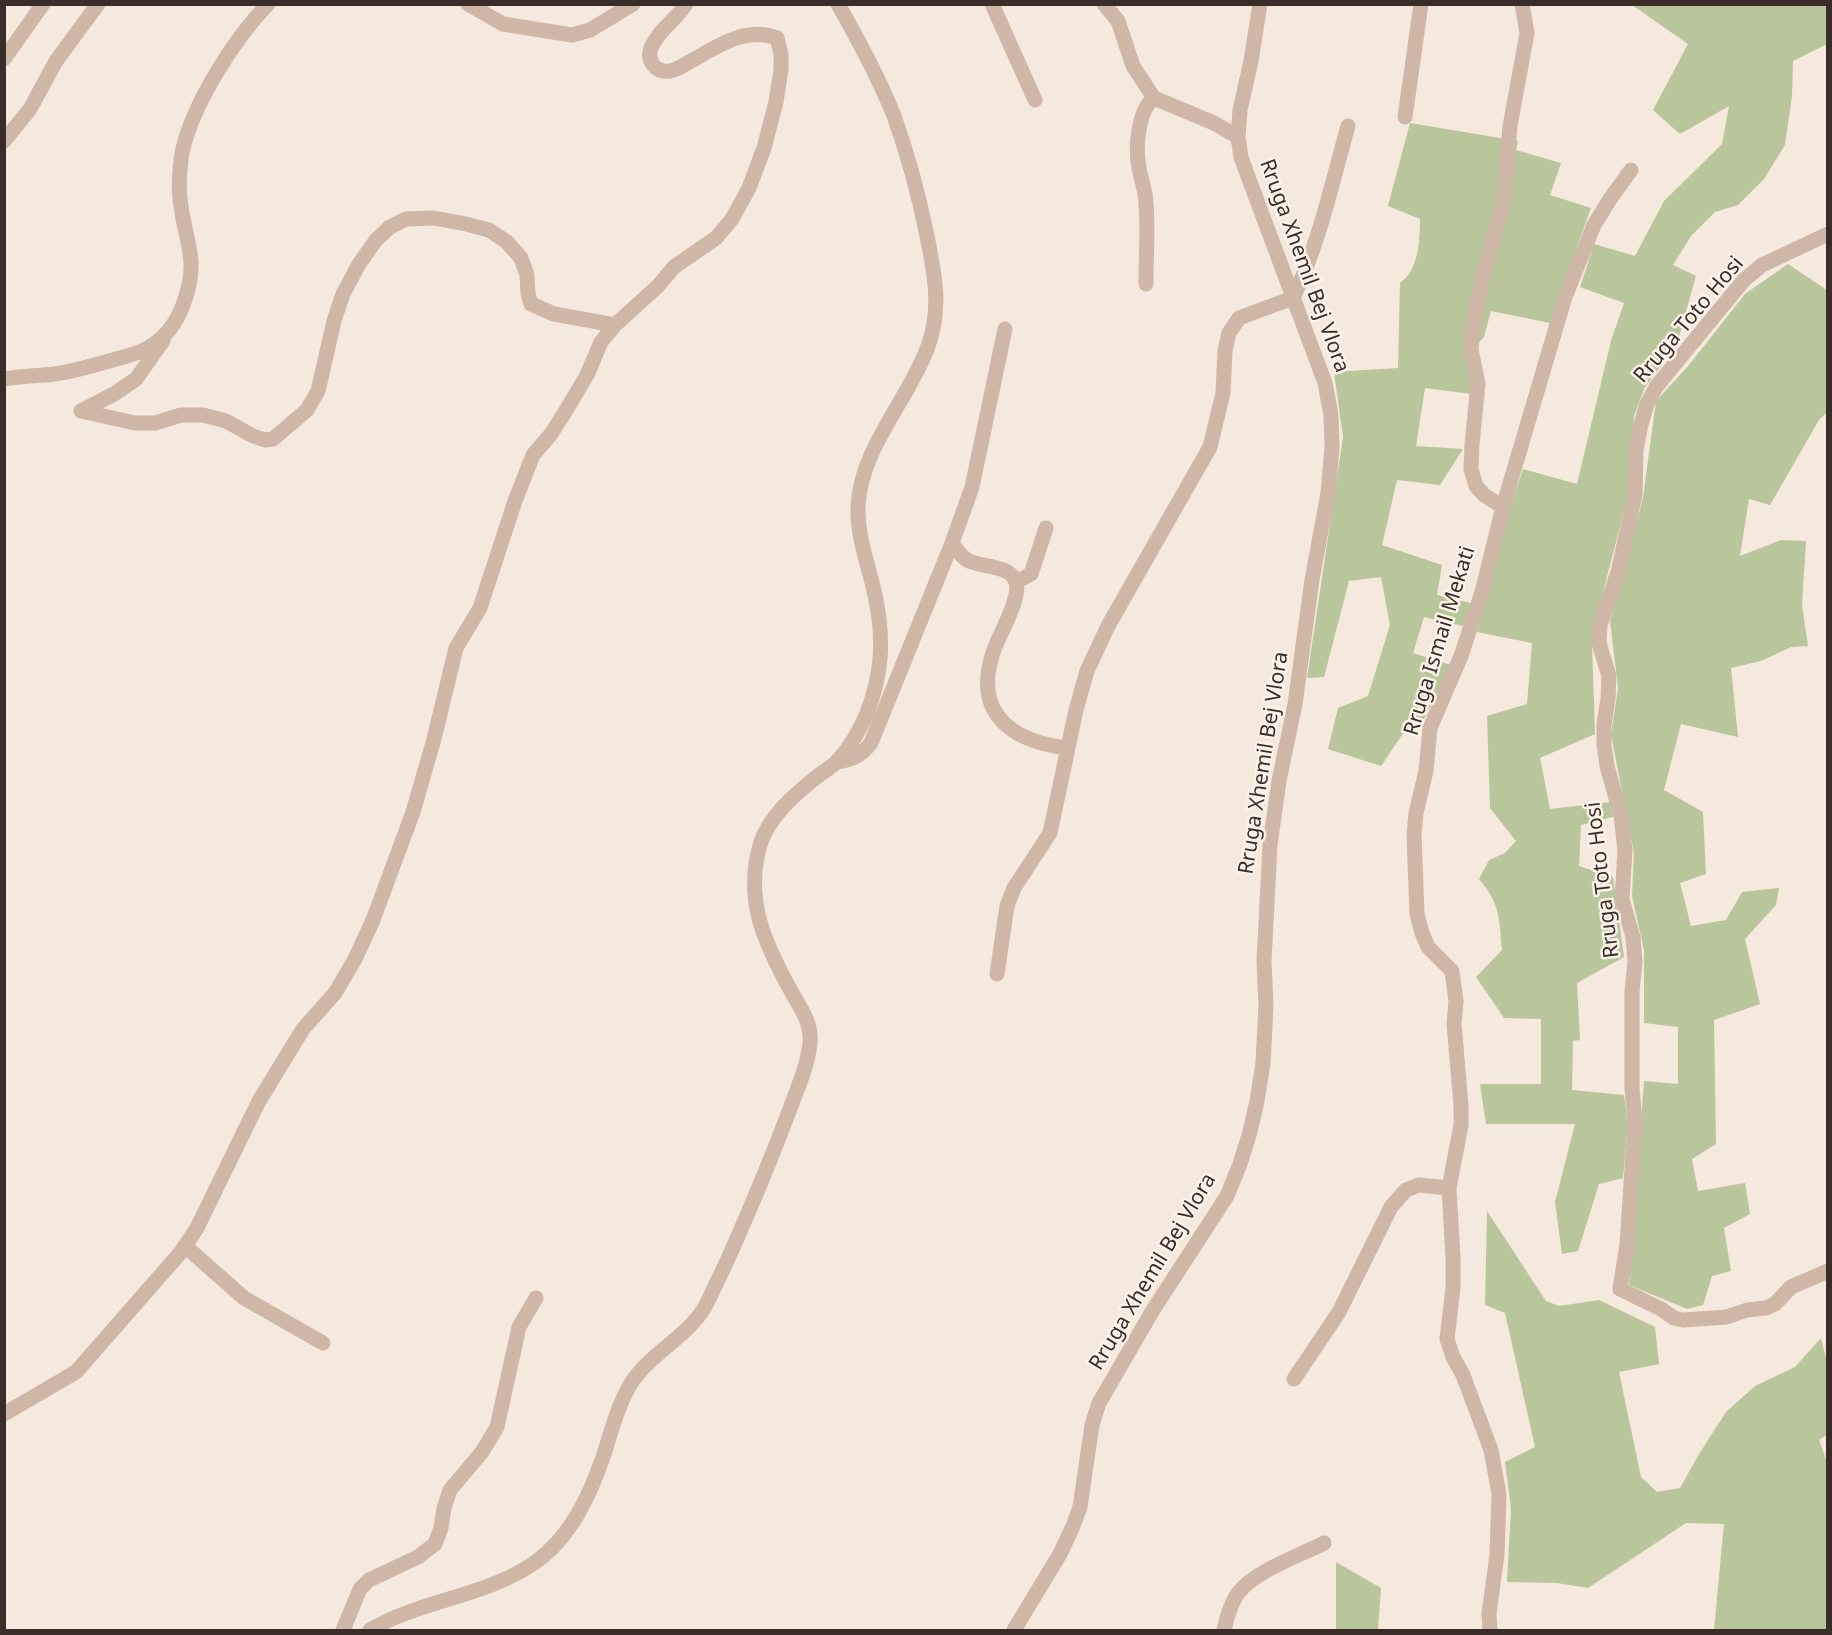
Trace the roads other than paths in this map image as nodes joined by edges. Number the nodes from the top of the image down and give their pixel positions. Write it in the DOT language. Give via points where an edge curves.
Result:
graph roads {
  1 [pos="43,4"];
  2 [pos="98,4"];
  3 [pos="268,4"];
  4 [pos="468,4"];
  5 [pos="633,4"];
  6 [pos="686,4"];
  7 [pos="838,4"];
  8 [pos="992,4"];
  9 [pos="1104,4"];
  10 [pos="1260,4"];
  11 [pos="1421,4"];
  12 [pos="1522,4"];
  13 [pos="4,59"];
  14 [pos="1154,98"];
  15 [pos="1035,100"];
  16 [pos="1405,117"];
  17 [pos="1348,126"];
  18 [pos="1238,137"];
  19 [pos="4,141"];
  20 [pos="1631,170"];
  21 [pos="1827,234"];
  22 [pos="1146,284"];
  23 [pos="1293,298"];
  24 [pos="615,325"];
  25 [pos="1005,329"];
  26 [pos="169,332"];
  27 [pos="4,379"];
  28 [pos="1503,507"];
  29 [pos="1046,528"];
  30 [pos="952,543"];
  31 [pos="1016,582"];
  32 [pos="1067,748"];
  33 [pos="836,762"];
  34 [pos="998,974"];
  35 [pos="1449,1188"];
  36 [pos="185,1246"];
  37 [pos="1827,1271"];
  38 [pos="536,1298"];
  39 [pos="322,1343"];
  40 [pos="1294,1379"];
  41 [pos="4,1414"];
  42 [pos="1324,1543"];
  43 [pos="344,1630"];
  44 [pos="370,1630"];
  45 [pos="1014,1630"];
  46 [pos="1224,1630"];
  47 [pos="1490,1630"];
  1 -- 13 [label="street"];
  2 -- 19 [label="street"];
  3 -- 26 [label="street" via="238,41 187,134 180,197 191,247 191,279 179,316"];
  4 -- 5 [label="street" via="503,24 572,35 590,30"];
  6 -- 24 [label="street" via="650,49 649,59 655,67 672,71 734,39 767,34 777,38 781,54 776,102 749,188 732,219 716,238 674,267"];
  7 -- 33 [label="street" via="893,115 922,211 937,304 928,348 883,431 863,478 858,528 876,598 881,663 864,721"];
  8 -- 15 [label="street"];
  9 -- 14 [label="street" via="1118,21 1133,66"];
  10 -- 18 [label="street, Rruga Xhemil Bej Vlora"];
  11 -- 16 [label="street"];
  12 -- 28 [label="street" via="1527,33 1512,116 1504,200 1475,312 1471,349 1478,384 1471,469 1476,486"];
  14 -- 18 [label="street"];
  14 -- 22 [label="street" via="1142,114 1139,131 1138,166 1146,205"];
  17 -- 23 [label="street" via="1316,240"];
  18 -- 23 [label="street, Rruga Xhemil Bej Vlora" via="1241,157"];
  20 -- 28 [label="street, Rruga Ismail Mekati" via="1594,225 1569,287"];
  21 -- 37 [label="street, Rruga Toto Hosi" via="1762,265 1744,280 1656,387 1641,424 1635,495 1618,572 1600,625 1599,643 1609,676 1604,746 1621,816 1625,850 1622,899 1633,937 1635,962 1635,1122 1627,1245 1620,1289 1674,1318 1727,1317 1775,1304 1791,1287"];
  23 -- 32 [label="street" via="1239,318 1228,333 1223,393 1210,447 1108,626 1087,671"];
  23 -- 45 [label="street, Rruga Xhemil Bej Vlora" via="1325,382 1332,448 1270,845 1264,961 1266,1006 1257,1101 1227,1196 1099,1403 1073,1526"];
  24 -- 26 [label="street" via="554,314 531,304 521,258 489,230 434,218 406,219 376,240 359,264 334,321 318,391 307,410 273,439 253,436 226,421 203,415 135,423 81,411 136,379"];
  24 -- 36 [label="street" via="601,342 565,412 527,469 480,609 456,648 413,812 355,959 335,993 303,1029 259,1101"];
  25 -- 30 [label="street" via="972,487"];
  26 -- 27 [label="street" via="153,345 89,367"];
  28 -- 35 [label="street, Rruga Ismail Mekati" via="1461,656 1430,728 1414,835 1417,914 1428,947 1452,971 1456,1001 1461,1125"];
  29 -- 31 [label="street" via="1031,574"];
  30 -- 31 [label="street" via="966,560 1000,569"];
  30 -- 33 [label="street" via="871,743 864,753"];
  31 -- 32 [label="street" via="1010,613 988,671 992,707 1012,732 1049,746"];
  32 -- 34 [label="street" via="1050,833 1006,906"];
  33 -- 44 [label="street" via="786,804 766,828 759,848 755,889 762,936 811,1028 810,1048 783,1128 704,1309 684,1334 638,1373 627,1390 585,1503 552,1548 537,1561 480,1590 396,1617"];
  35 -- 40 [label="street" via="1419,1185 1406,1191 1391,1207 1339,1312"];
  35 -- 47 [label="street, Rruga Ismail Mekati" via="1453,1268 1447,1339 1491,1450 1499,1494"];
  36 -- 39 [label="street" via="244,1298"];
  36 -- 41 [label="street" via="76,1372"];
  38 -- 43 [label="street" via="519,1327 497,1427 450,1490 435,1544 418,1557 369,1580 360,1589"];
  42 -- 46 [label="street" via="1256,1577 1239,1592"];
}
